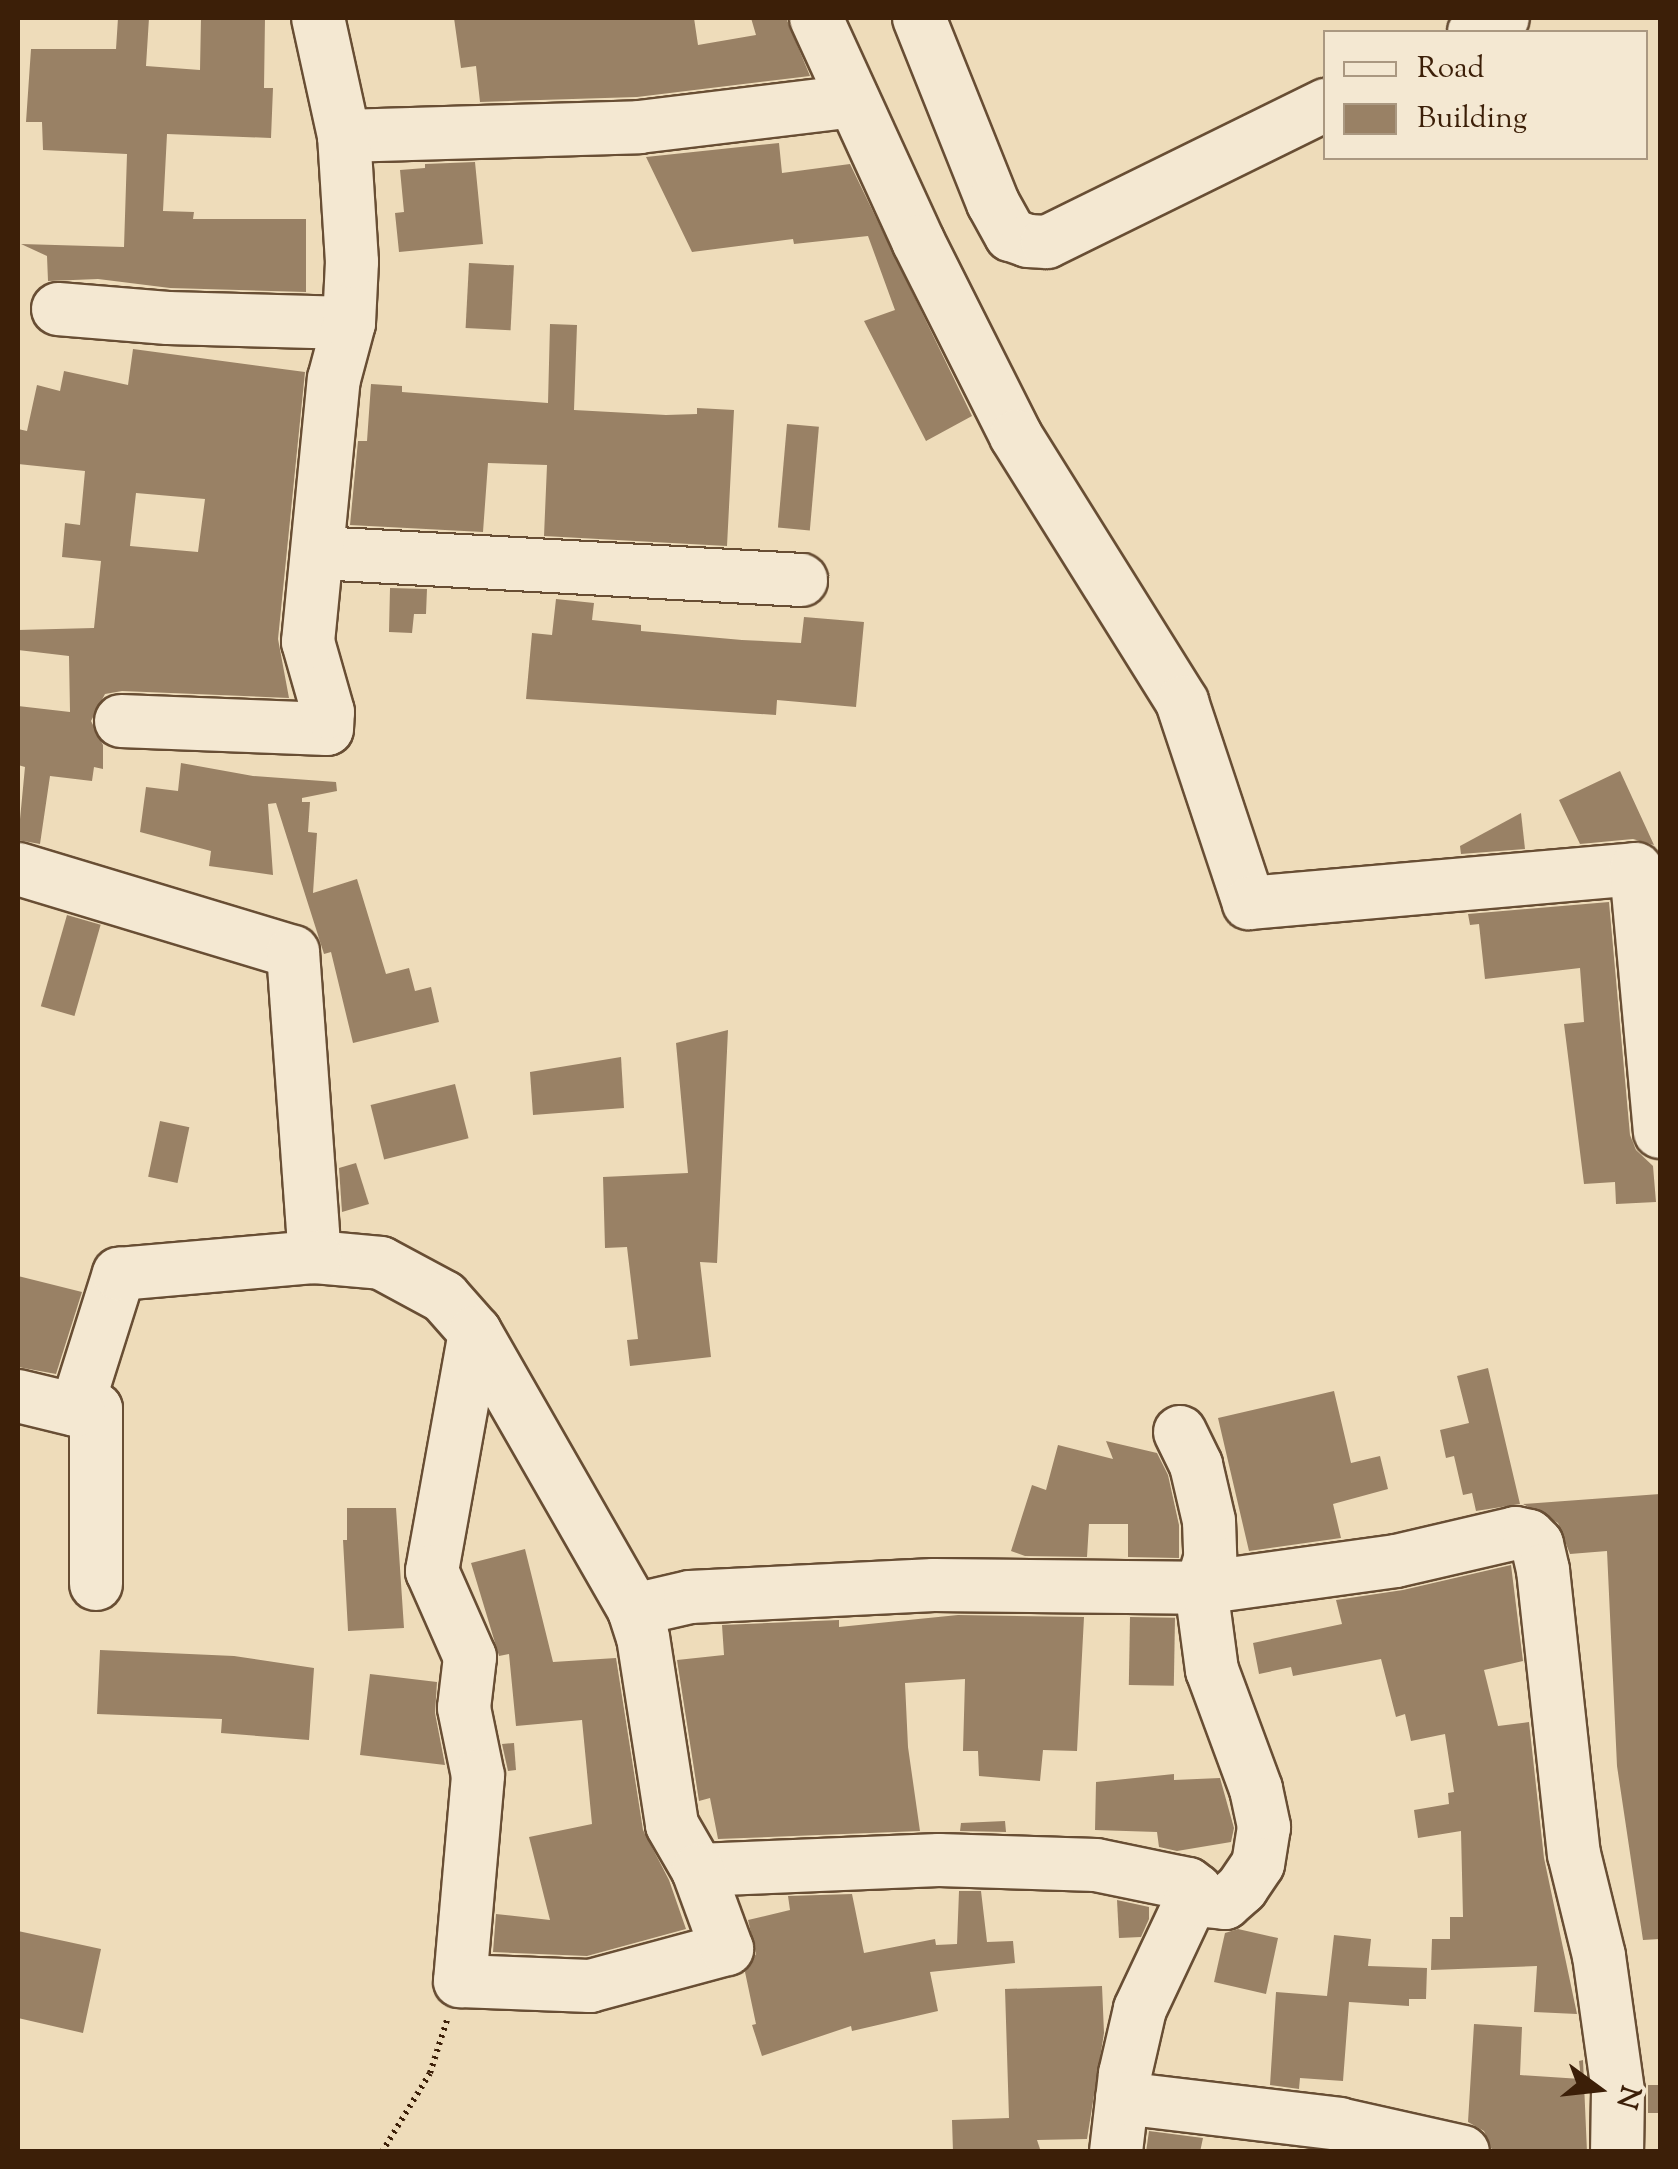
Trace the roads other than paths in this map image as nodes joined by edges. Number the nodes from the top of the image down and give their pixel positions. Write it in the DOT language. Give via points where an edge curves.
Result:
graph roads {
  1 [pos="318,18"];
  2 [pos="816,18"];
  3 [pos="919,18"];
  4 [pos="1503,18"];
  5 [pos="1478,30"];
  6 [pos="853,101"];
  7 [pos="1323,106"];
  8 [pos="344,136"];
  9 [pos="58,310"];
  10 [pos="349,322"];
  11 [pos="319,553"];
  12 [pos="800,580"];
  13 [pos="121,721"];
  14 [pos="18,868"];
  15 [pos="1655,998"];
  16 [pos="1660,1132"];
  17 [pos="315,1257"];
  18 [pos="475,1332"];
  19 [pos="18,1396"];
  20 [pos="76,1410"];
  21 [pos="1180,1432"];
  22 [pos="96,1584"];
  23 [pos="1201,1588"];
  24 [pos="634,1610"];
  25 [pos="698,1870"];
  26 [pos="1195,1900"];
  27 [pos="1122,2098"];
  28 [pos="1116,2152"];
  29 [pos="1463,2152"];
  30 [pos="1617,2152"];
  1 -- 8 [label="street"];
  2 -- 6 [label="street"];
  3 -- 7 [label="street" via="993,203 1018,239 1046,242"];
  4 -- 5 [label="street"];
  6 -- 8 [label="street" via="639,127"];
  6 -- 15 [label="street" via="1016,436 1182,702 1248,902 1636,869"];
  8 -- 10 [label="street"];
  9 -- 10 [label="street"];
  10 -- 11 [label="street" via="334,380"];
  11 -- 12 [label="street"];
  11 -- 13 [label="street" via="308,642 328,712 326,729"];
  14 -- 17 [label="street" via="293,952"];
  15 -- 16 [label="street"];
  17 -- 18 [label="street" via="381,1263 444,1298"];
  17 -- 20 [label="street" via="119,1274"];
  18 -- 24 [label="street"];
  18 -- 25 [label="street" via="432,1571 470,1657 464,1708 478,1776 460,1981 590,1986 727,1949"];
  19 -- 20 [label="street"];
  20 -- 22 [label="street" via="96,1409"];
  21 -- 23 [label="street" via="1210,1522"];
  23 -- 24 [label="street" via="934,1584 690,1597"];
  23 -- 26 [label="street" via="1212,1670 1264,1827 1258,1864 1242,1888 1225,1903"];
  23 -- 30 [label="street" via="1396,1561 1516,1533 1537,1544 1574,1854 1599,1956 1618,2091"];
  24 -- 25 [label="street" via="672,1825"];
  25 -- 26 [label="street" via="940,1860 1096,1864 1192,1886"];
  26 -- 27 [label="street" via="1140,2010"];
  27 -- 28 [label="street"];
  27 -- 29 [label="street" via="1339,2124"];
}
